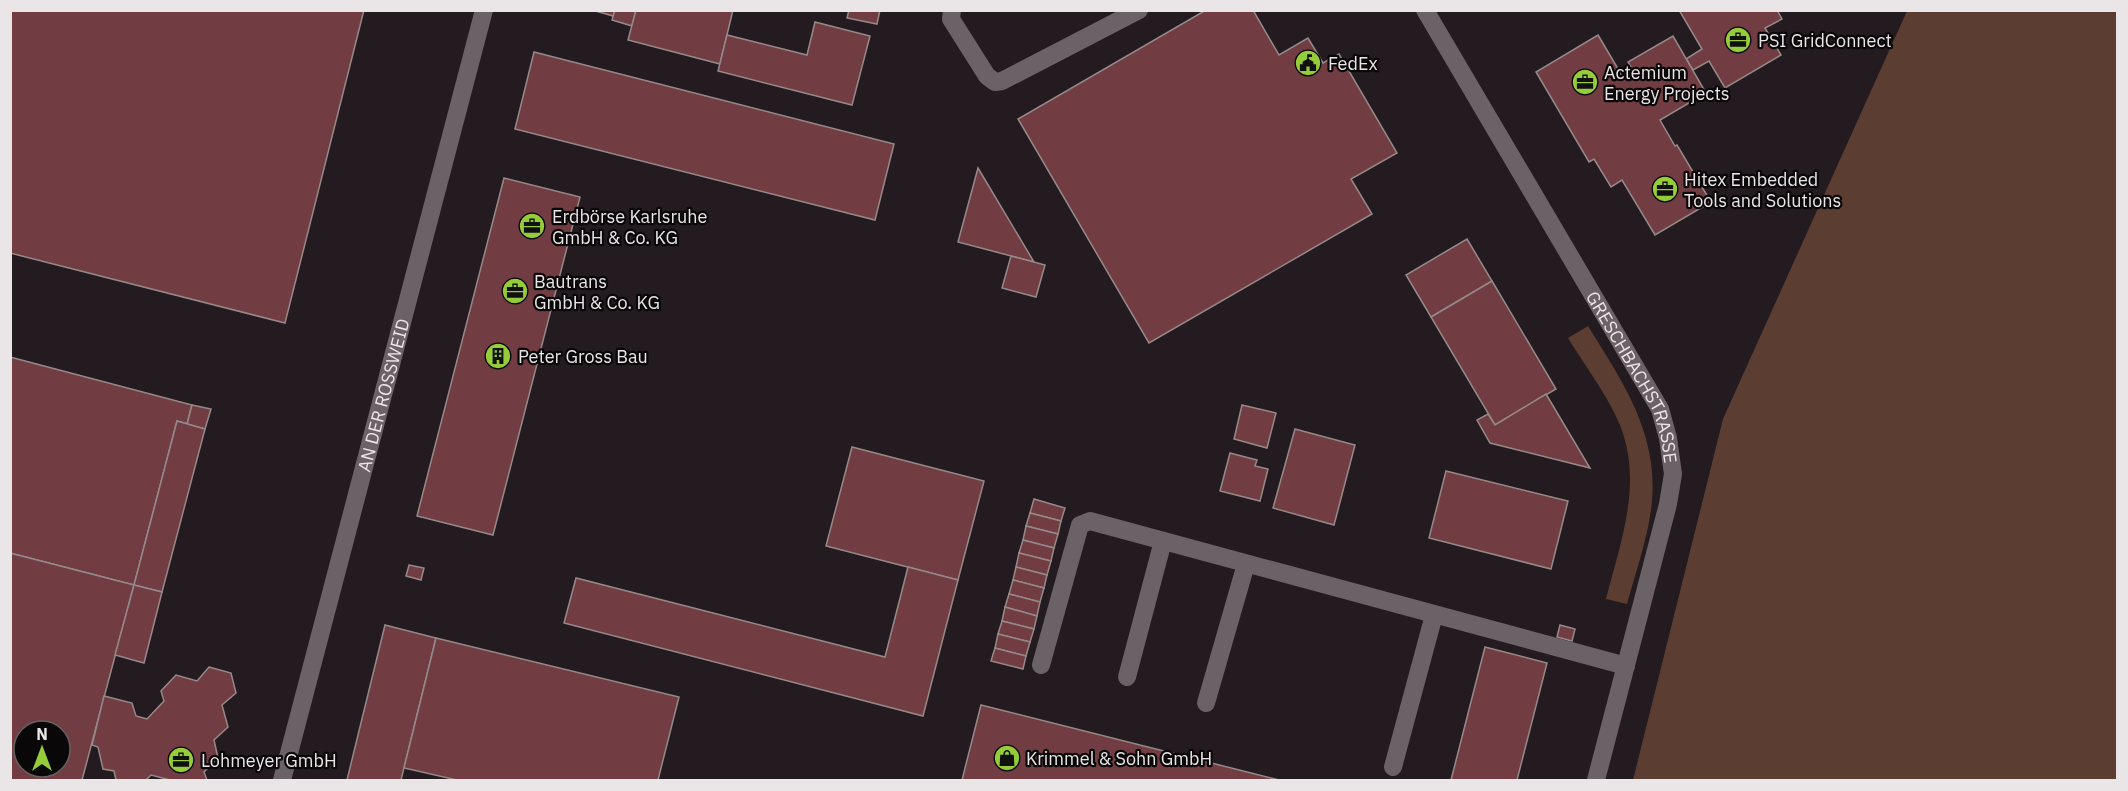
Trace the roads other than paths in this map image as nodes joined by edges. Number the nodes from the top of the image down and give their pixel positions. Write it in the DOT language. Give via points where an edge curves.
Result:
graph roads {
  1 [pos="484,10"];
  2 [pos="952,10"];
  3 [pos="1138,10"];
  4 [pos="1425,10"];
  5 [pos="1162,541"];
  6 [pos="1246,564"];
  7 [pos="1434,615"];
  8 [pos="1041,665"];
  9 [pos="1626,666"];
  10 [pos="1127,677"];
  11 [pos="1206,703"];
  12 [pos="1393,766"];
  13 [pos="282,780"];
  14 [pos="1596,780"];
  1 -- 13 [label="street, AN DER ROSSWEID"];
  2 -- 3 [label="street" via="951,19 987,76 995,82"];
  4 -- 9 [label="street, GRESCHBACHSTRASSE" via="1660,409 1673,474 1663,528"];
  5 -- 6 [label="street"];
  5 -- 8 [label="street" via="1090,521 1080,525"];
  5 -- 10 [label="street"];
  6 -- 7 [label="street"];
  6 -- 11 [label="street"];
  7 -- 9 [label="street"];
  7 -- 12 [label="street"];
  9 -- 14 [label="street, GRESCHBACHSTRASSE"];
}
